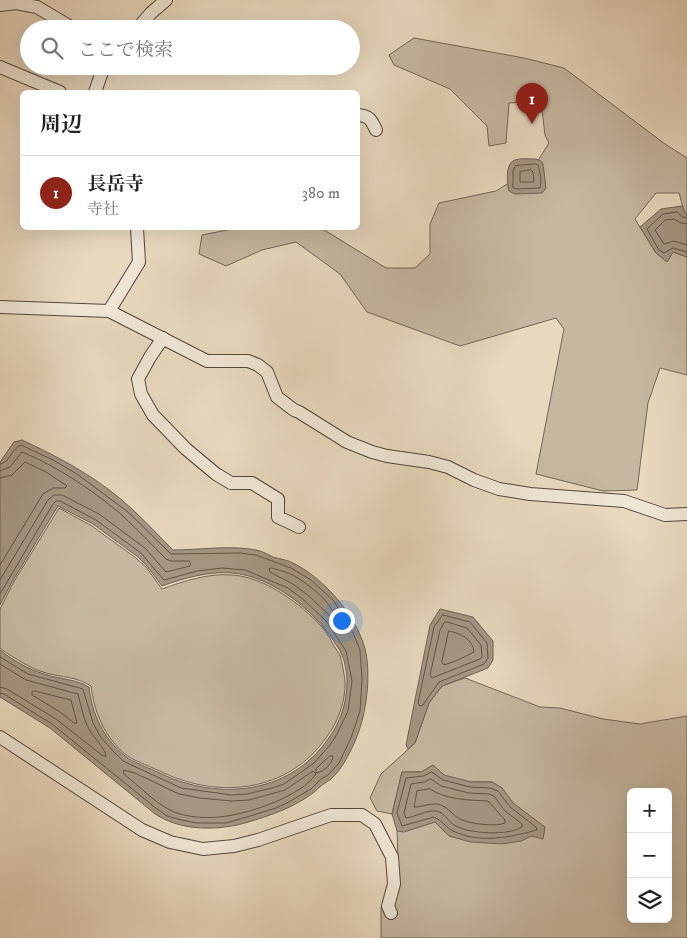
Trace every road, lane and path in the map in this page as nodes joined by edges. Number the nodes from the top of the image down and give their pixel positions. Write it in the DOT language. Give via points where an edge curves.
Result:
graph roads {
  1 [pos="166,0"];
  2 [pos="0,5"];
  3 [pos="59,20"];
  4 [pos="145,20"];
  5 [pos="0,67"];
  6 [pos="101,75"];
  7 [pos="55,90"];
  8 [pos="96,90"];
  9 [pos="360,114"];
  10 [pos="376,130"];
  11 [pos="137,230"];
  12 [pos="0,307"];
  13 [pos="109,311"];
  14 [pos="163,338"];
  15 [pos="687,514"];
  16 [pos="298,527"];
  17 [pos="0,737"];
  18 [pos="391,913"];
  1 -- 4 [label="street"];
  2 -- 3 [label="street" via="37,7"];
  5 -- 7 [label="street"];
  6 -- 8 [label="street"];
  9 -- 10 [label="street" via="371,119"];
  11 -- 13 [label="street" via="139,262"];
  12 -- 13 [label="street"];
  13 -- 14 [label="street"];
  14 -- 15 [label="street" via="207,361 248,361 258,365 267,372 277,397 294,410 347,442 372,452 448,467 499,488 530,494 624,502 665,515"];
  14 -- 16 [label="street" via="138,379 141,394 153,414 186,449 216,474 231,482 252,482 278,499 278,518"];
  17 -- 18 [label="street" via="142,830 178,844 203,849 234,846 331,815 362,815 374,824 392,857 394,884 388,906"];
}
